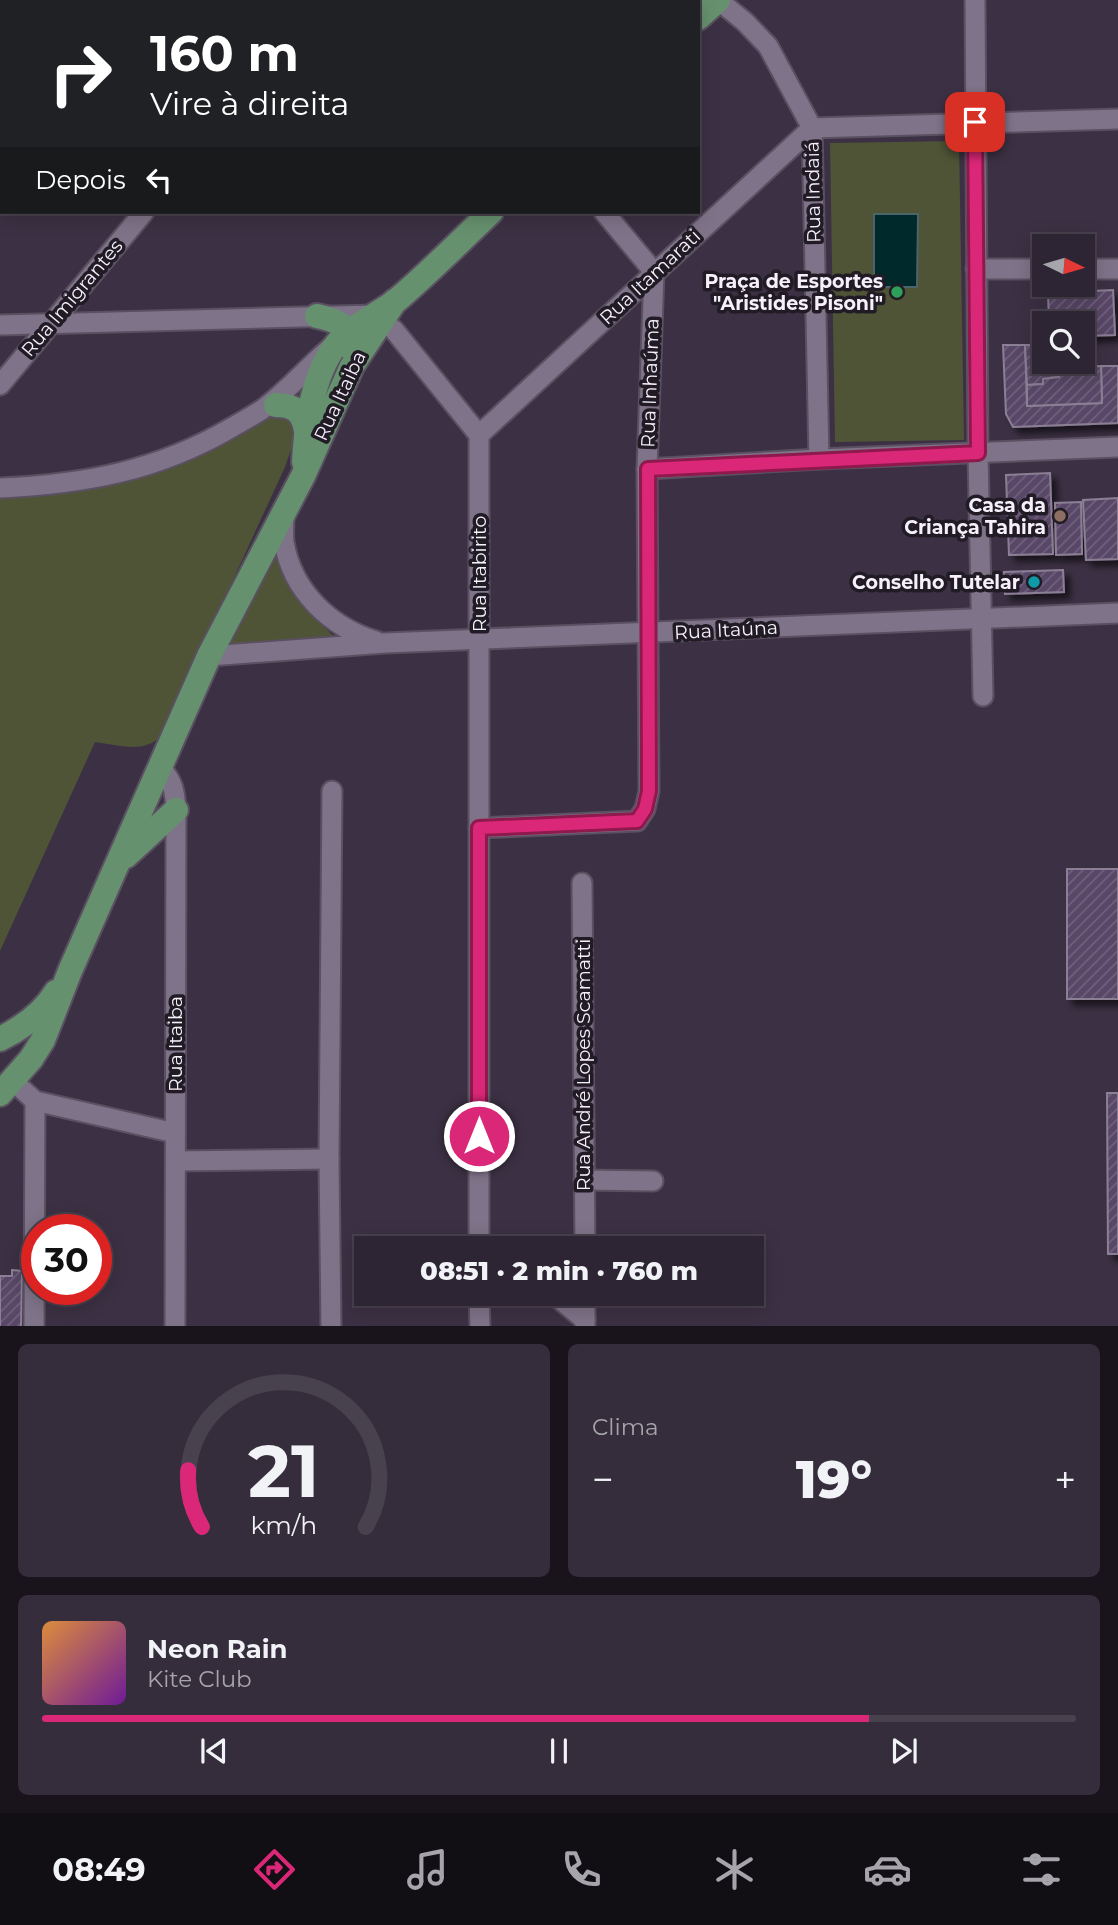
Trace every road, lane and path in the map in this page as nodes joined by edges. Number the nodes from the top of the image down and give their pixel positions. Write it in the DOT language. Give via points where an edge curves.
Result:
graph roads {
  1 [pos="718,0"];
  2 [pos="975,0"];
  3 [pos="700,16"];
  4 [pos="1118,119"];
  5 [pos="975,122"];
  6 [pos="812,128"];
  7 [pos="142,214"];
  8 [pos="489,214"];
  9 [pos="606,214"];
  10 [pos="976,269"];
  11 [pos="1032,269"];
  12 [pos="1096,269"];
  13 [pos="1118,269"];
  14 [pos="654,272"];
  15 [pos="384,312"];
  16 [pos="317,316"];
  17 [pos="52,324"];
  18 [pos="0,325"];
  19 [pos="346,334"];
  20 [pos="352,366"];
  21 [pos="0,385"];
  22 [pos="341,391"];
  23 [pos="314,398"];
  24 [pos="269,407"];
  25 [pos="306,430"];
  26 [pos="479,435"];
  27 [pos="1118,447"];
  28 [pos="978,453"];
  29 [pos="819,459"];
  30 [pos="648,469"];
  31 [pos="303,476"];
  32 [pos="0,488"];
  33 [pos="284,510"];
  34 [pos="1118,613"];
  35 [pos="981,618"];
  36 [pos="649,633"];
  37 [pos="479,640"];
  38 [pos="385,643"];
  39 [pos="209,656"];
  40 [pos="983,696"];
  41 [pos="160,767"];
  42 [pos="332,791"];
  43 [pos="176,810"];
  44 [pos="479,828"];
  45 [pos="116,867"];
  46 [pos="582,883"];
  47 [pos="70,971"];
  48 [pos="0,1039"];
  49 [pos="6,1088"];
  50 [pos="35,1101"];
  51 [pos="175,1133"];
  52 [pos="329,1159"];
  53 [pos="176,1161"];
  54 [pos="584,1180"];
  55 [pos="653,1181"];
  56 [pos="479,1236"];
  57 [pos="585,1236"];
  58 [pos="480,1306"];
  59 [pos="566,1306"];
  60 [pos="585,1323"];
  61 [pos="35,1326"];
  62 [pos="176,1326"];
  63 [pos="331,1326"];
  64 [pos="480,1326"];
  1 -- 3 [label="main road"];
  1 -- 6 [label="street, Rua Indaiá" via="768,47"];
  2 -- 5 [label="street"];
  4 -- 5 [label="street"];
  5 -- 6 [label="street"];
  5 -- 10 [label="street"];
  6 -- 14 [label="street, Rua Itamarati"];
  6 -- 29 [label="street, Rua Indaiá"];
  7 -- 17 [label="street, Rua Imigrantes"];
  8 -- 15 [label="main road"];
  9 -- 14 [label="street"];
  10 -- 11 [label="street"];
  10 -- 28 [label="street"];
  12 -- 13 [label="street"];
  14 -- 26 [label="street, Rua Itamarati"];
  14 -- 30 [label="street, Rua Inhaúma"];
  15 -- 16 [label="street"];
  15 -- 19 [label="main road, Rua Itaiba"];
  15 -- 20 [label="main road, Rua Itaiba"];
  15 -- 26 [label="street"];
  16 -- 17 [label="street"];
  16 -- 19 [label="main road" via="337,321"];
  17 -- 18 [label="street"];
  17 -- 21 [label="street, Rua Imigrantes"];
  19 -- 20 [label="main road"];
  19 -- 23 [label="main road, Rua Itaiba" via="331,351"];
  19 -- 24 [label="street"];
  20 -- 22 [label="main road, Rua Itaiba"];
  22 -- 23 [label="main road"];
  22 -- 31 [label="main road, Rua Itaiba"];
  23 -- 24 [label="street"];
  23 -- 25 [label="main road, Rua Itaiba"];
  24 -- 25 [label="main road" via="291,406 304,418"];
  24 -- 32 [label="street" via="201,445 156,463 85,481"];
  25 -- 31 [label="main road, Rua Itaiba"];
  26 -- 37 [label="street, Rua Itabirito"];
  27 -- 28 [label="street"];
  28 -- 29 [label="street"];
  28 -- 35 [label="street"];
  29 -- 30 [label="street"];
  30 -- 36 [label="street, Rua Inhaúma"];
  31 -- 33 [label="main road, Rua Itaiba"];
  33 -- 38 [label="street" via="284,541 291,568 307,593 326,616 355,634"];
  33 -- 39 [label="main road, Rua Itaiba"];
  34 -- 35 [label="street, Rua Itaúna"];
  35 -- 36 [label="street, Rua Itaúna"];
  35 -- 40 [label="street"];
  36 -- 37 [label="street, Rua Itaúna"];
  36 -- 44 [label="street, Rua Inhaúma" via="649,791 637,821"];
  37 -- 38 [label="street, Rua Itaúna"];
  37 -- 44 [label="street, Rua Itabirito"];
  38 -- 39 [label="street, Rua Itaúna"];
  39 -- 41 [label="main road, Rua Itaiba"];
  41 -- 43 [label="street, Rua Itaiba" via="174,787"];
  41 -- 45 [label="main road, Rua Itaiba"];
  42 -- 52 [label="street"];
  43 -- 45 [label="main road"];
  43 -- 51 [label="street, Rua Itaiba"];
  44 -- 56 [label="street, Rua Itabirito"];
  45 -- 47 [label="main road, Rua Itaiba"];
  46 -- 54 [label="street, Rua André Lopes Scamatti"];
  47 -- 48 [label="main road, Rua Itaiba" via="36,1016"];
  47 -- 49 [label="main road, Rua Itaiba" via="43,1040"];
  49 -- 50 [label="street"];
  50 -- 51 [label="street"];
  50 -- 61 [label="street"];
  51 -- 53 [label="street, Rua Itaiba"];
  52 -- 53 [label="street"];
  52 -- 63 [label="street"];
  53 -- 62 [label="street, Rua Itaiba"];
  54 -- 55 [label="street"];
  54 -- 57 [label="street, Rua André Lopes Scamatti"];
  58 -- 64 [label="street"];
  59 -- 60 [label="street"];
}
